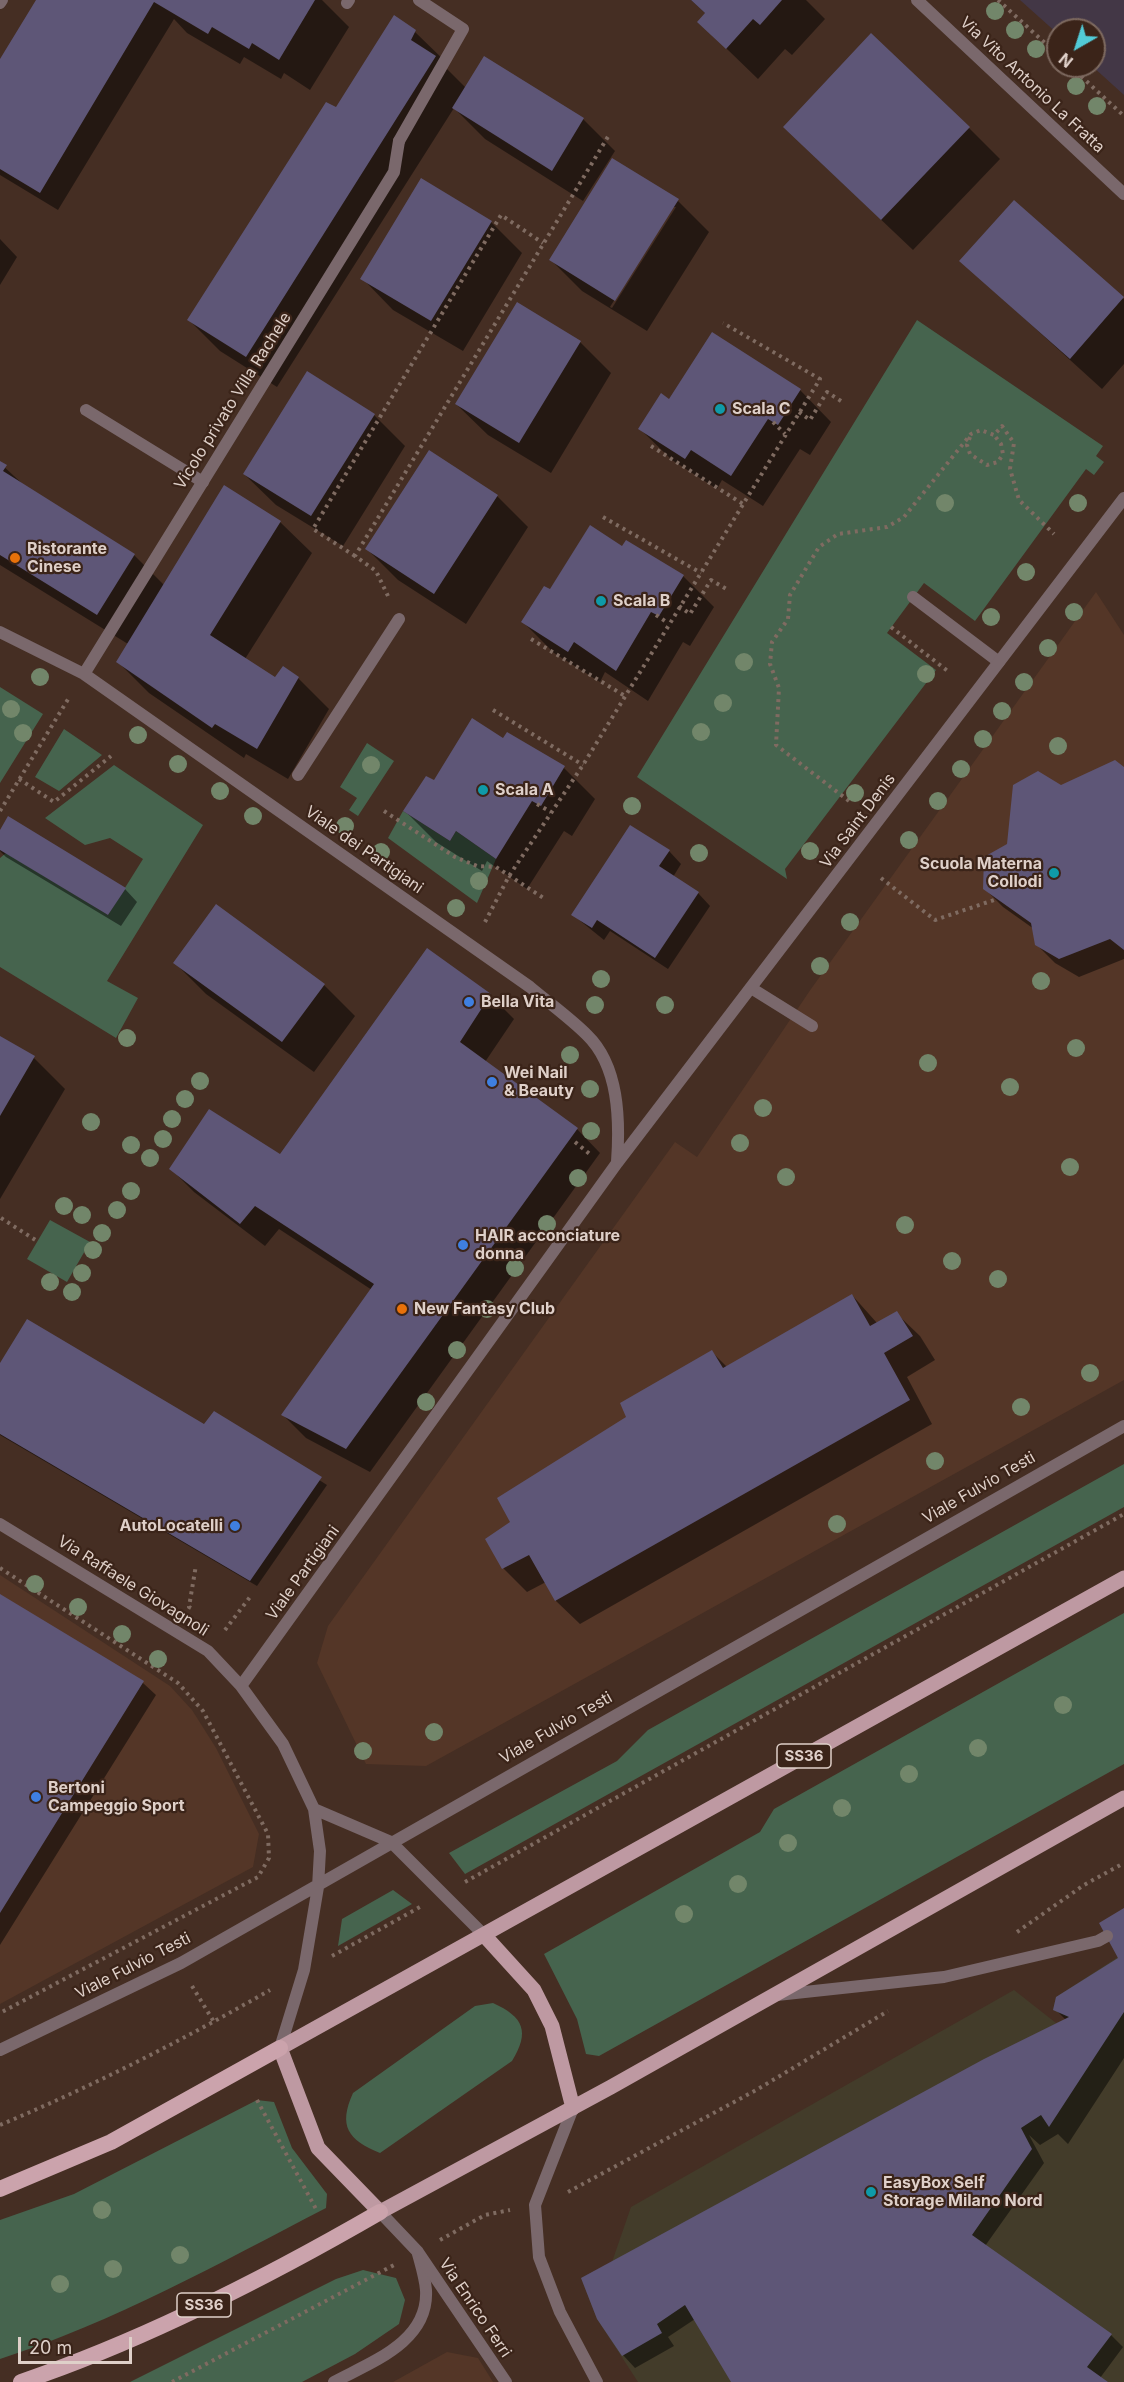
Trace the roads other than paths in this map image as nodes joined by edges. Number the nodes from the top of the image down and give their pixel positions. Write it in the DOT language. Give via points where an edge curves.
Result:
graph roads {
  1 [pos="419,0"];
  2 [pos="917,0"];
  3 [pos="1124,194"];
  4 [pos="86,410"];
  5 [pos="203,482"];
  6 [pos="1124,498"];
  7 [pos="914,597"];
  8 [pos="399,619"];
  9 [pos="0,632"];
  10 [pos="999,662"];
  11 [pos="84,674"];
  12 [pos="298,775"];
  13 [pos="751,988"];
  14 [pos="812,1026"];
  15 [pos="617,1164"];
  16 [pos="1124,1426"];
  17 [pos="0,1524"];
  18 [pos="1124,1578"];
  19 [pos="241,1686"];
  20 [pos="1122,1800"];
  21 [pos="314,1809"];
  22 [pos="391,1842"];
  23 [pos="318,1887"];
  24 [pos="484,1935"];
  25 [pos="1107,1936"];
  26 [pos="773,1995"];
  27 [pos="280,2048"];
  28 [pos="0,2050"];
  29 [pos="573,2108"];
  30 [pos="0,2189"];
  31 [pos="380,2212"];
  32 [pos="418,2252"];
  33 [pos="21,2382"];
  34 [pos="334,2382"];
  35 [pos="506,2382"];
  36 [pos="597,2382"];
  1 -- 5 [label="street, Vicolo privato Villa Rachele" via="463,28 399,141 394,172"];
  2 -- 3 [label="street, Via Vito Antonio La Fratta"];
  4 -- 5 [label="street"];
  5 -- 11 [label="street, Vicolo privato Villa Rachele"];
  6 -- 10 [label="street, Via Saint Denis"];
  7 -- 10 [label="street"];
  8 -- 12 [label="street"];
  9 -- 11 [label="street, Viale dei Partigiani"];
  10 -- 13 [label="street, Via Saint Denis"];
  11 -- 15 [label="street, Viale dei Partigiani" via="530,987 588,1036 604,1058 615,1092"];
  13 -- 14 [label="street"];
  13 -- 15 [label="street, Via Saint Denis"];
  15 -- 19 [label="street, Viale Partigiani"];
  16 -- 22 [label="street, Viale Fulvio Testi"];
  17 -- 19 [label="street, Via Raffaele Giovagnoli" via="207,1651"];
  18 -- 24 [label="main road, SS36"];
  19 -- 21 [label="street" via="283,1744"];
  20 -- 26 [label="main road, SS36"];
  21 -- 22 [label="street"];
  21 -- 23 [label="street" via="320,1851"];
  22 -- 23 [label="street, Viale Fulvio Testi"];
  22 -- 24 [label="street"];
  23 -- 27 [label="street" via="304,1970"];
  23 -- 28 [label="street, Viale Fulvio Testi" via="181,1963"];
  24 -- 27 [label="main road, SS36"];
  24 -- 29 [label="main road" via="534,1990 552,2026"];
  25 -- 26 [label="street" via="944,1977"];
  26 -- 29 [label="main road, SS36"];
  27 -- 30 [label="highway, SS36" via="111,2142"];
  27 -- 31 [label="main road" via="318,2148"];
  29 -- 31 [label="main road, SS36"];
  29 -- 36 [label="street" via="536,2205 539,2257 560,2312"];
  31 -- 32 [label="street"];
  31 -- 33 [label="highway, SS36" via="160,2327"];
  32 -- 34 [label="street" via="426,2289 425,2309 411,2335 390,2352"];
  32 -- 35 [label="street, Via Enrico Ferri"];
}
